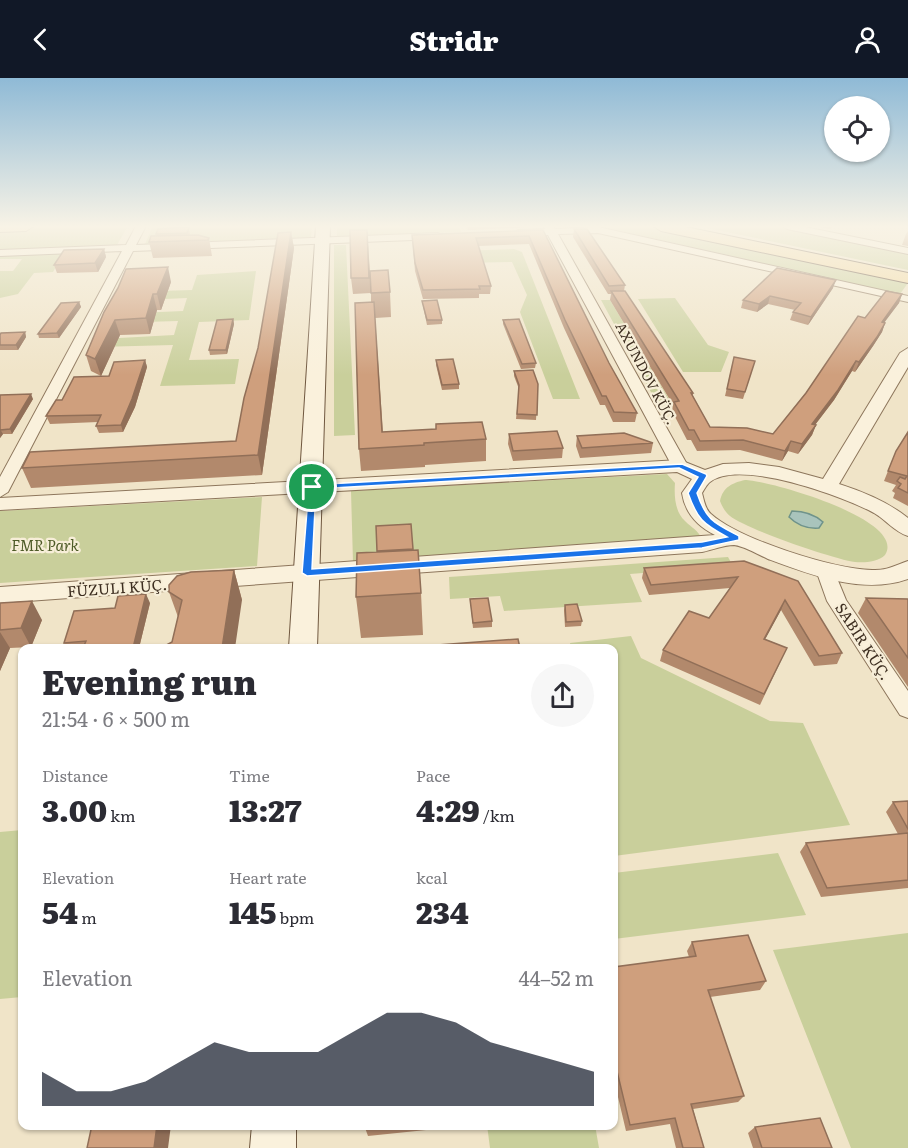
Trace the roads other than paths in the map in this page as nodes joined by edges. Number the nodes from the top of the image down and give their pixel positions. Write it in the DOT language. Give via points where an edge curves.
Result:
graph roads {
  1 [pos="114,276"];
  2 [pos="320,276"];
  3 [pos="576,276"];
  4 [pos="806,276"];
  5 [pos="908,299"];
  6 [pos="908,352"];
  7 [pos="680,466"];
  8 [pos="703,476"];
  9 [pos="312,487"];
  10 [pos="827,488"];
  11 [pos="0,492"];
  12 [pos="0,504"];
  13 [pos="908,529"];
  14 [pos="736,538"];
  15 [pos="908,569"];
  16 [pos="825,570"];
  17 [pos="307,573"];
  18 [pos="0,595"];
  19 [pos="303,644"];
  20 [pos="908,710"];
  21 [pos="274,1130"];
  22 [pos="273,1148"];
  1 -- 11 [label="street"];
  2 -- 9 [label="main road"];
  3 -- 7 [label="street, AXUNDOV KÜÇ."];
  4 -- 5 [label="street"];
  6 -- 10 [label="street"];
  7 -- 8 [label="street"];
  7 -- 9 [label="street"];
  8 -- 10 [label="street" via="718,470 753,468"];
  8 -- 14 [label="street" via="692,493 699,512"];
  9 -- 12 [label="street"];
  9 -- 17 [label="main road"];
  10 -- 13 [label="street" via="877,507"];
  14 -- 16 [label="street"];
  14 -- 17 [label="street, FÜZULI KÜÇ." via="702,545"];
  15 -- 16 [label="street" via="893,576 871,578"];
  16 -- 20 [label="street, SABIR KÜÇ." via="837,601"];
  17 -- 18 [label="street, FÜZULI KÜÇ."];
  17 -- 19 [label="main road"];
  21 -- 22 [label="main road"];
}
